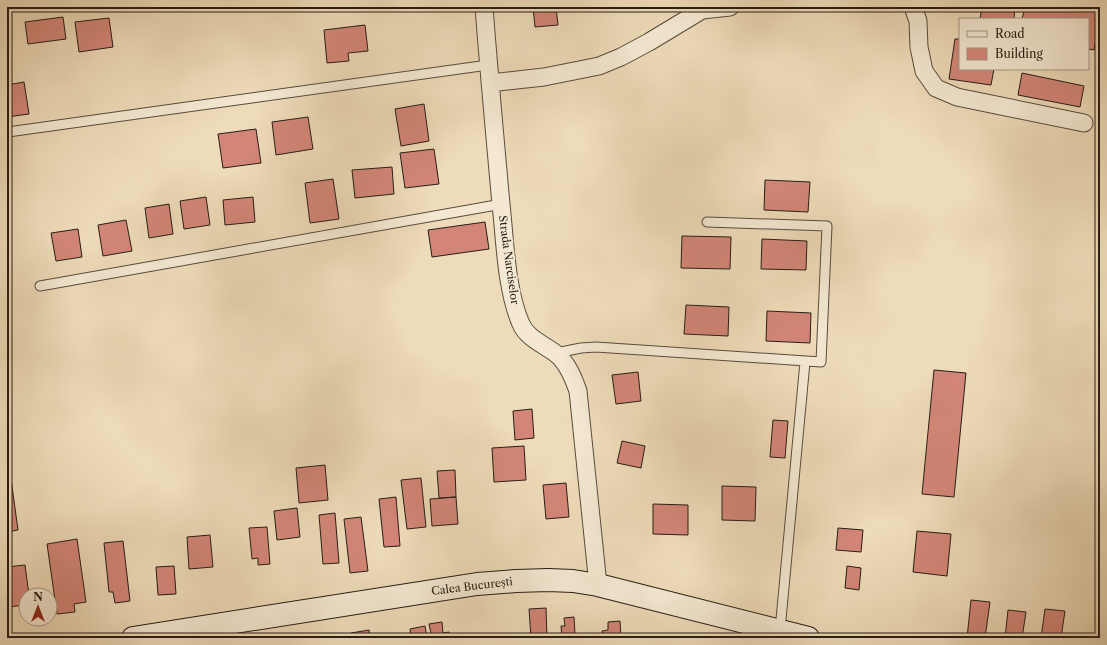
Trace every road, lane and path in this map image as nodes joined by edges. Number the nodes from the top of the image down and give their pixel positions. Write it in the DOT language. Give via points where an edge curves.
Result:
graph roads {
  1 [pos="484,7"];
  2 [pos="730,7"];
  3 [pos="913,7"];
  4 [pos="702,8"];
  5 [pos="488,65"];
  6 [pos="490,83"];
  7 [pos="1084,123"];
  8 [pos="8,132"];
  9 [pos="502,204"];
  10 [pos="707,222"];
  11 [pos="40,286"];
  12 [pos="556,353"];
  13 [pos="805,362"];
  14 [pos="598,584"];
  15 [pos="780,630"];
  16 [pos="133,638"];
  17 [pos="808,638"];
  1 -- 5 [label="street, Strada Narciselor"];
  2 -- 4 [label="street"];
  3 -- 7 [label="street" via="918,21 924,71 936,88 957,97"];
  4 -- 6 [label="street" via="643,45 599,66 544,77"];
  5 -- 6 [label="street, Strada Narciselor"];
  5 -- 8 [label="lane"];
  6 -- 9 [label="street, Strada Narciselor"];
  9 -- 11 [label="lane"];
  9 -- 12 [label="street, Strada Narciselor" via="508,266 521,325 537,343"];
  10 -- 13 [label="lane" via="827,226 821,362"];
  12 -- 13 [label="lane" via="596,347"];
  12 -- 14 [label="street, Strada Narciselor" via="566,364 578,391"];
  13 -- 15 [label="lane"];
  14 -- 15 [label="main road, Calea București"];
  14 -- 16 [label="main road, Calea București" via="548,580 476,584"];
  15 -- 17 [label="main road, Calea București"];
}
